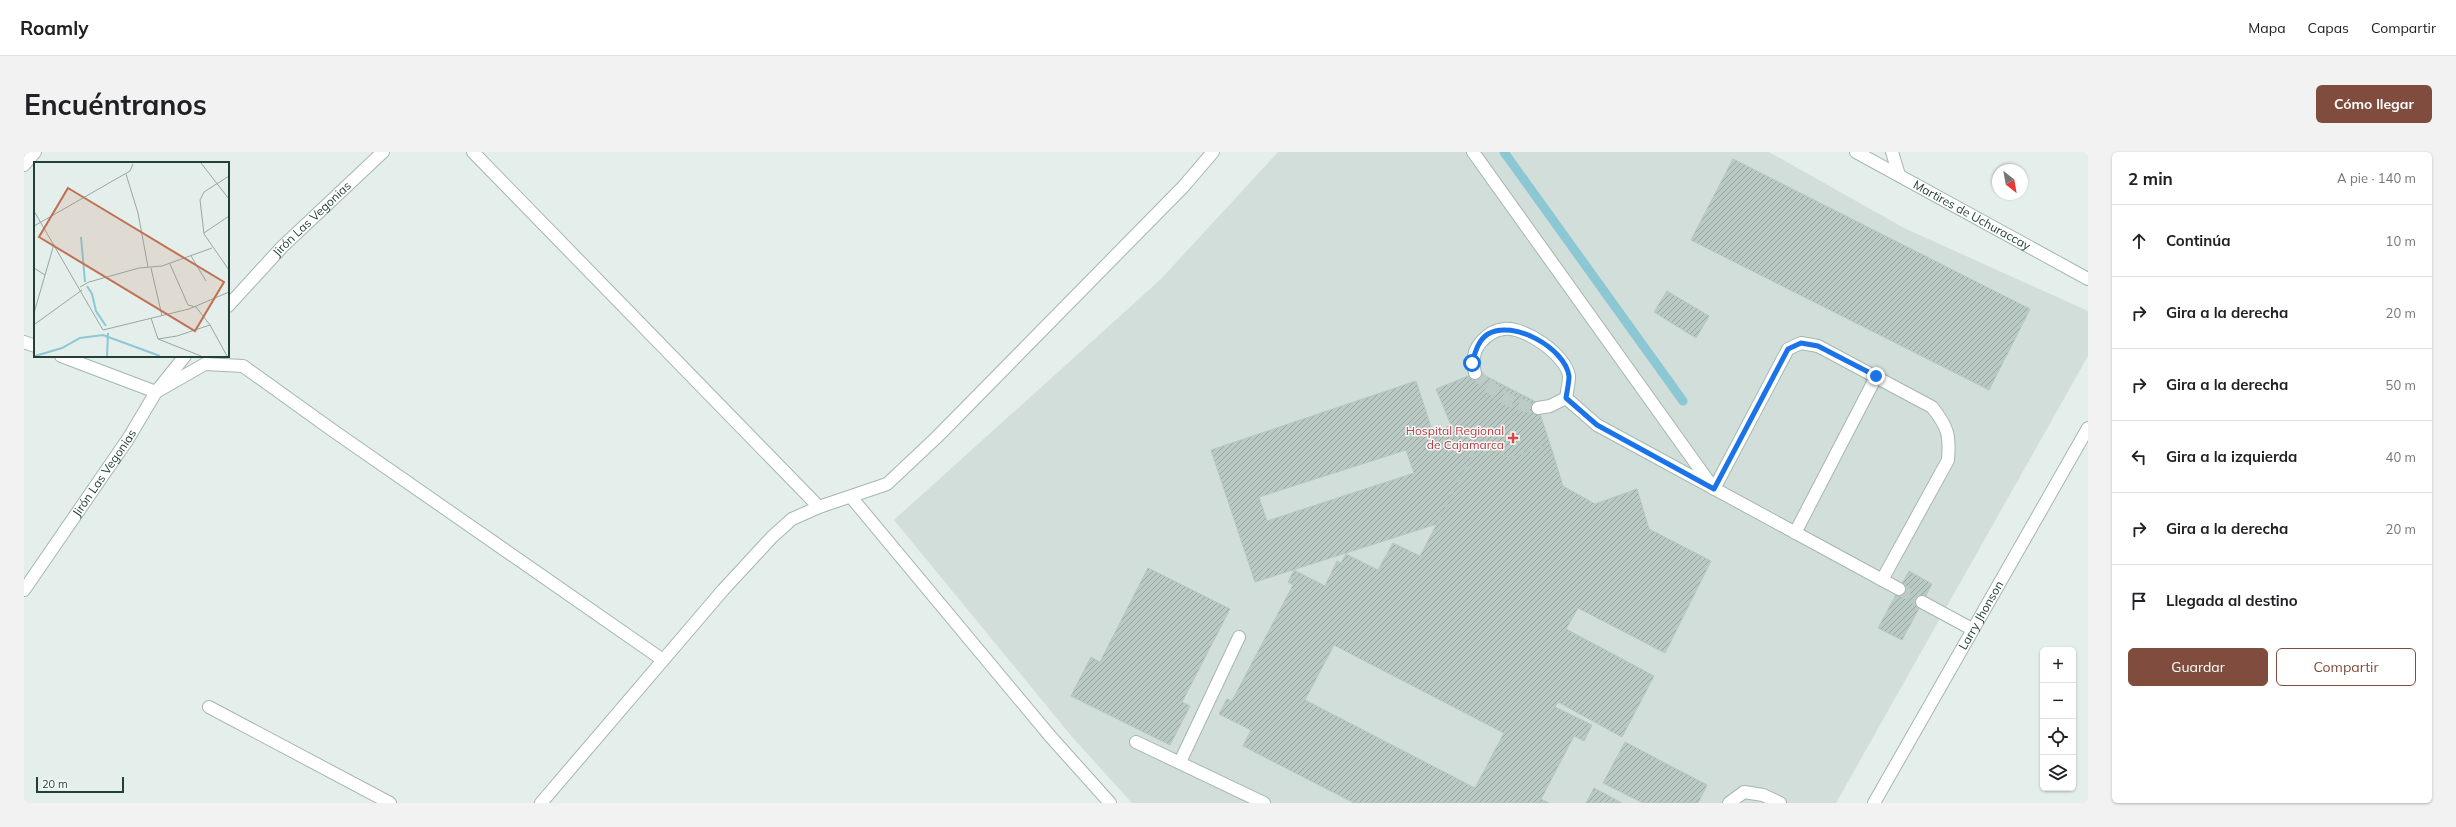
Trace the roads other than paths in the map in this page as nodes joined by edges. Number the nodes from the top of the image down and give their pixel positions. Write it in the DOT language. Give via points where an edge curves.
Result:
graph roads {
  1 [pos="35,152"];
  2 [pos="383,152"];
  3 [pos="473,152"];
  4 [pos="1213,152"];
  5 [pos="1473,152"];
  6 [pos="1856,152"];
  7 [pos="1892,152"];
  8 [pos="24,165"];
  9 [pos="1898,175"];
  10 [pos="2088,279"];
  11 [pos="229,305"];
  12 [pos="24,342"];
  13 [pos="34,346"];
  14 [pos="65,357"];
  15 [pos="184,357"];
  16 [pos="1475,373"];
  17 [pos="1876,376"];
  18 [pos="156,392"];
  19 [pos="1566,398"];
  20 [pos="1538,408"];
  21 [pos="2088,428"];
  22 [pos="1714,489"];
  23 [pos="851,497"];
  24 [pos="820,507"];
  25 [pos="1795,533"];
  26 [pos="1882,580"];
  27 [pos="1899,589"];
  28 [pos="24,590"];
  29 [pos="1922,602"];
  30 [pos="1972,629"];
  31 [pos="1239,637"];
  32 [pos="663,660"];
  33 [pos="209,707"];
  34 [pos="1136,742"];
  35 [pos="1180,762"];
  36 [pos="390,803"];
  37 [pos="541,803"];
  38 [pos="1110,803"];
  39 [pos="1264,803"];
  40 [pos="1729,803"];
  41 [pos="1780,803"];
  42 [pos="1874,803"];
  1 -- 8 [label="street"];
  2 -- 11 [label="street, Jirón Las Vegonias" via="282,247"];
  3 -- 24 [label="street"];
  4 -- 23 [label="street" via="1177,193 938,437 887,484"];
  5 -- 22 [label="street"];
  6 -- 9 [label="street, Martires de Uchuraccay"];
  7 -- 9 [label="street"];
  9 -- 10 [label="street, Martires de Uchuraccay"];
  12 -- 13 [label="street"];
  14 -- 18 [label="street"];
  15 -- 18 [label="street, Jirón Las Vegonias"];
  16 -- 19 [label="street" via="1472,363 1477,346 1488,334 1505,328 1523,332 1550,349 1563,363 1569,376"];
  17 -- 22 [label="street" via="1818,346 1801,343 1788,349"];
  17 -- 25 [label="street"];
  17 -- 26 [label="street" via="1932,407 1945,423 1950,440 1948,460"];
  18 -- 28 [label="street, Jirón Las Vegonias" via="128,439"];
  18 -- 32 [label="street" via="205,364 243,366"];
  19 -- 20 [label="street" via="1550,406"];
  19 -- 22 [label="street" via="1597,425"];
  21 -- 30 [label="street, Larry Jhonson"];
  22 -- 25 [label="street"];
  23 -- 24 [label="street"];
  23 -- 38 [label="street" via="1050,736"];
  24 -- 32 [label="street" via="792,519 772,537"];
  25 -- 26 [label="street"];
  26 -- 27 [label="street"];
  29 -- 30 [label="street"];
  30 -- 42 [label="street, Larry Jhonson"];
  31 -- 35 [label="street"];
  32 -- 37 [label="street"];
  33 -- 36 [label="street"];
  34 -- 35 [label="street"];
  35 -- 39 [label="street"];
  40 -- 41 [label="street" via="1744,792 1763,795"];
}
